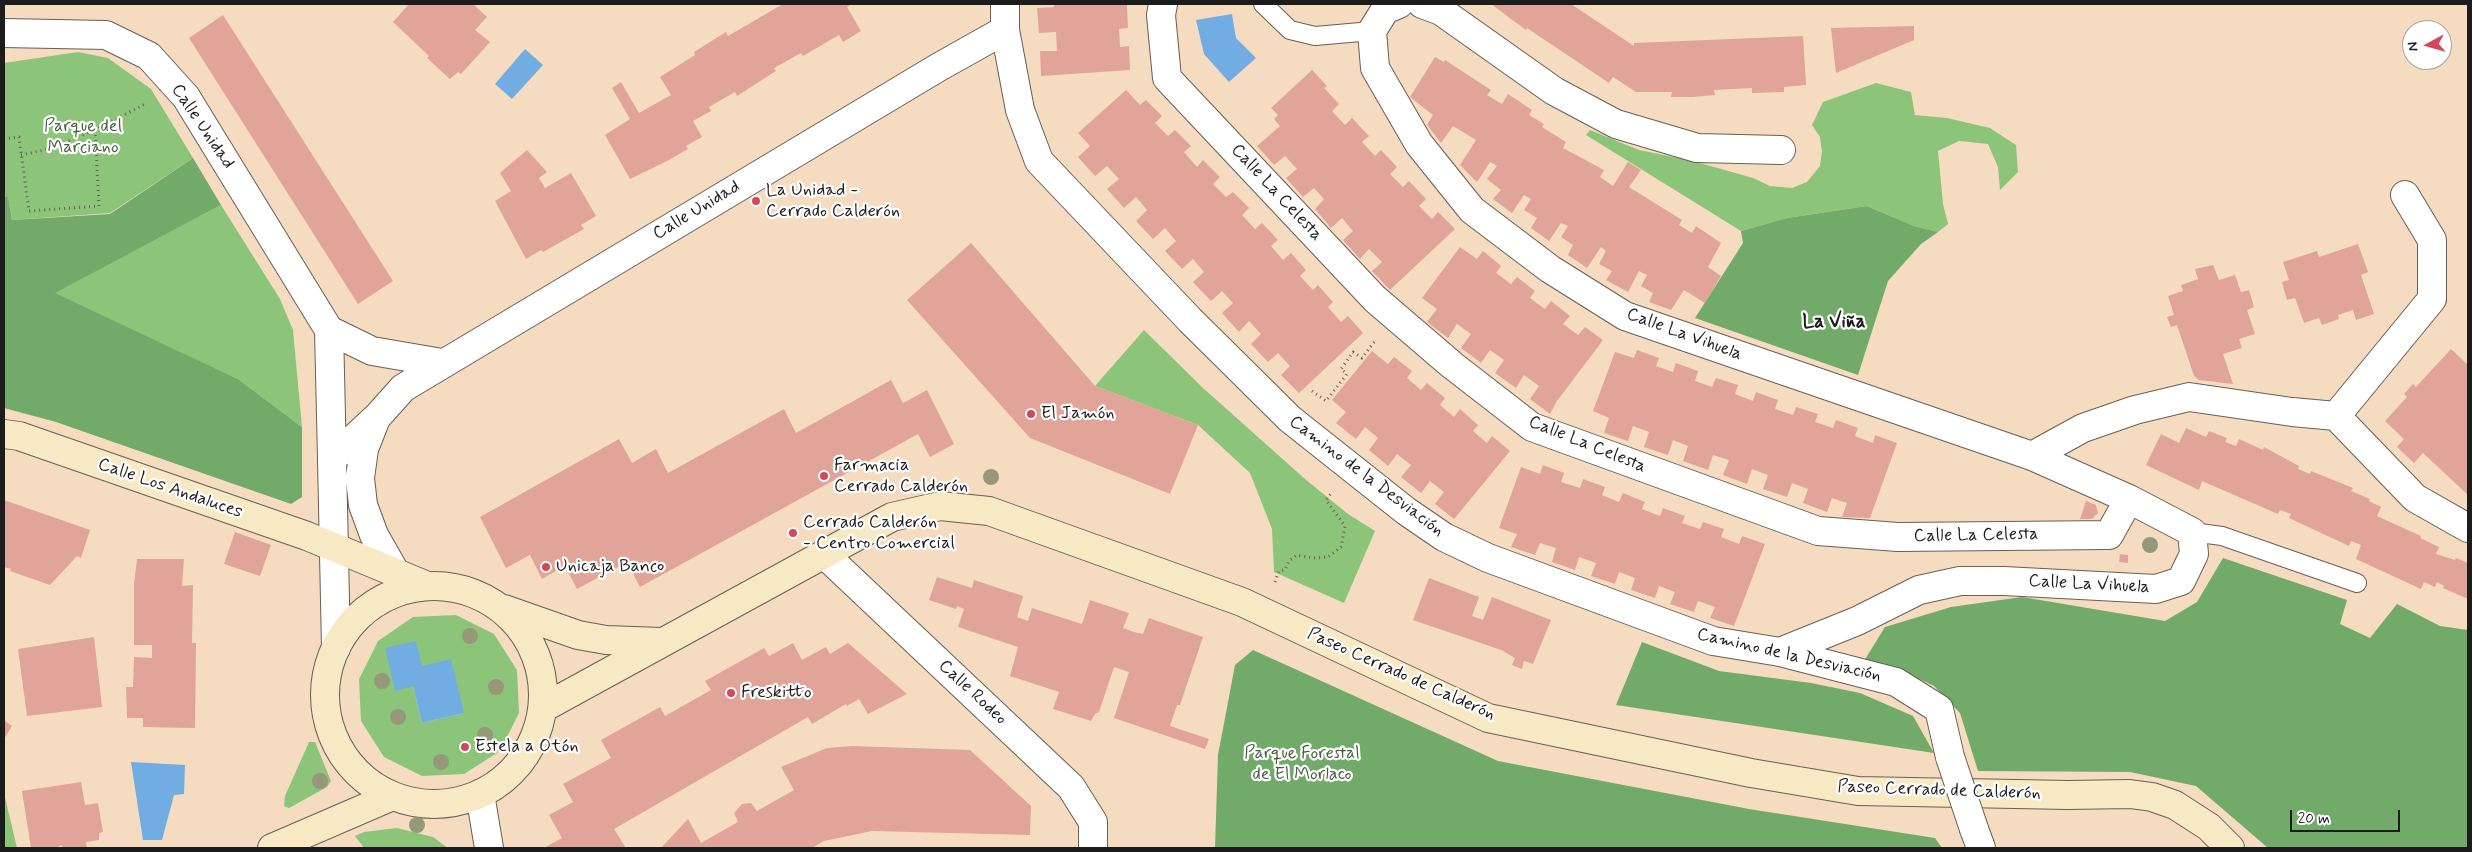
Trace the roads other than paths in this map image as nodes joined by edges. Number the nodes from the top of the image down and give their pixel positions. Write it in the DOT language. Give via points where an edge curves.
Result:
graph roads {
  1 [pos="1163,4"];
  2 [pos="1263,4"];
  3 [pos="1399,4"];
  4 [pos="1422,4"];
  5 [pos="1005,17"];
  6 [pos="1372,31"];
  7 [pos="4,33"];
  8 [pos="1781,150"];
  9 [pos="2405,195"];
  10 [pos="329,330"];
  11 [pos="442,363"];
  12 [pos="378,416"];
  13 [pos="2336,416"];
  14 [pos="4,434"];
  15 [pos="2032,456"];
  16 [pos="332,459"];
  17 [pos="2129,500"];
  18 [pos="2468,528"];
  19 [pos="2192,532"];
  20 [pos="335,547"];
  21 [pos="824,554"];
  22 [pos="395,572"];
  23 [pos="2357,583"];
  24 [pos="425,585"];
  25 [pos="500,608"];
  26 [pos="662,642"];
  27 [pos="336,648"];
  28 [pos="1780,652"];
  29 [pos="543,708"];
  30 [pos="480,794"];
  31 [pos="388,798"];
  32 [pos="1977,838"];
  33 [pos="272,848"];
  34 [pos="489,848"];
  35 [pos="1093,848"];
  36 [pos="2230,848"];
  1 -- 17 [label="street, Calle La Celesta" via="1161,15 1167,78 1375,299 1532,427 1818,531 1898,537 2109,535"];
  2 -- 6 [label="lane" via="1290,30 1315,36"];
  3 -- 6 [label="street" via="1384,10"];
  4 -- 8 [label="street" via="1441,11 1554,91 1616,124 1698,148"];
  5 -- 11 [label="street, Calle Unidad"];
  5 -- 28 [label="street, Camino de la Desviación" via="1020,110 1039,162 1290,419 1406,510 1452,541 1488,558 1713,641"];
  6 -- 15 [label="street, Calle La Vihuela" via="1375,68 1419,144 1472,210 1550,269 1625,316"];
  7 -- 10 [label="street, Calle Unidad" via="106,35 149,56 186,97"];
  9 -- 13 [label="street" via="2432,240 2432,299"];
  10 -- 11 [label="street" via="372,350"];
  10 -- 16 [label="street"];
  11 -- 12 [label="street, Calle Unidad" via="403,388"];
  12 -- 16 [label="street, Calle Unidad"];
  12 -- 22 [label="street, Calle Unidad" via="364,449 360,478 363,505 374,535"];
  13 -- 15 [label="street" via="2189,397 2135,410 2083,428"];
  13 -- 18 [label="street" via="2415,498"];
  14 -- 20 [label="main road, Calle Los Andaluces" via="28,439"];
  15 -- 17 [label="street, Calle La Vihuela"];
  16 -- 20 [label="street"];
  17 -- 19 [label="street, Calle La Vihuela"];
  19 -- 23 [label="lane" via="2222,536"];
  19 -- 28 [label="street, Calle La Vihuela" via="2194,554 2181,581 2156,589 1960,581 1919,590 1857,621"];
  20 -- 22 [label="main road, Calle Los Andaluces"];
  20 -- 27 [label="street"];
  21 -- 26 [label="main road, Paseo Cerrado de Calderón"];
  21 -- 35 [label="street, Calle Rodeo" via="1072,787 1093,822"];
  21 -- 36 [label="main road, Paseo Cerrado de Calderón" via="892,517 940,506 989,511 1242,602 1488,718 1751,773 1858,791 2130,794 2152,797 2176,805 2209,826"];
  22 -- 24 [label="main road, Calle Los Andaluces"];
  24 -- 25 [label="main road" via="458,587 489,599"];
  24 -- 27 [label="main road" via="393,592 364,610"];
  25 -- 26 [label="main road" via="578,635 606,640"];
  25 -- 29 [label="main road" via="515,620 533,648 543,679"];
  26 -- 29 [label="main road, Paseo Cerrado de Calderón"];
  27 -- 31 [label="main road" via="328,668 325,701 332,735 350,764"];
  28 -- 32 [label="street, Camino de la Desviación, bridge" via="1896,682 1939,710 1950,758"];
  29 -- 30 [label="main road" via="536,736 522,761 502,781"];
  30 -- 31 [label="main road" via="440,804"];
  30 -- 34 [label="street"];
  31 -- 33 [label="main road"];
}
